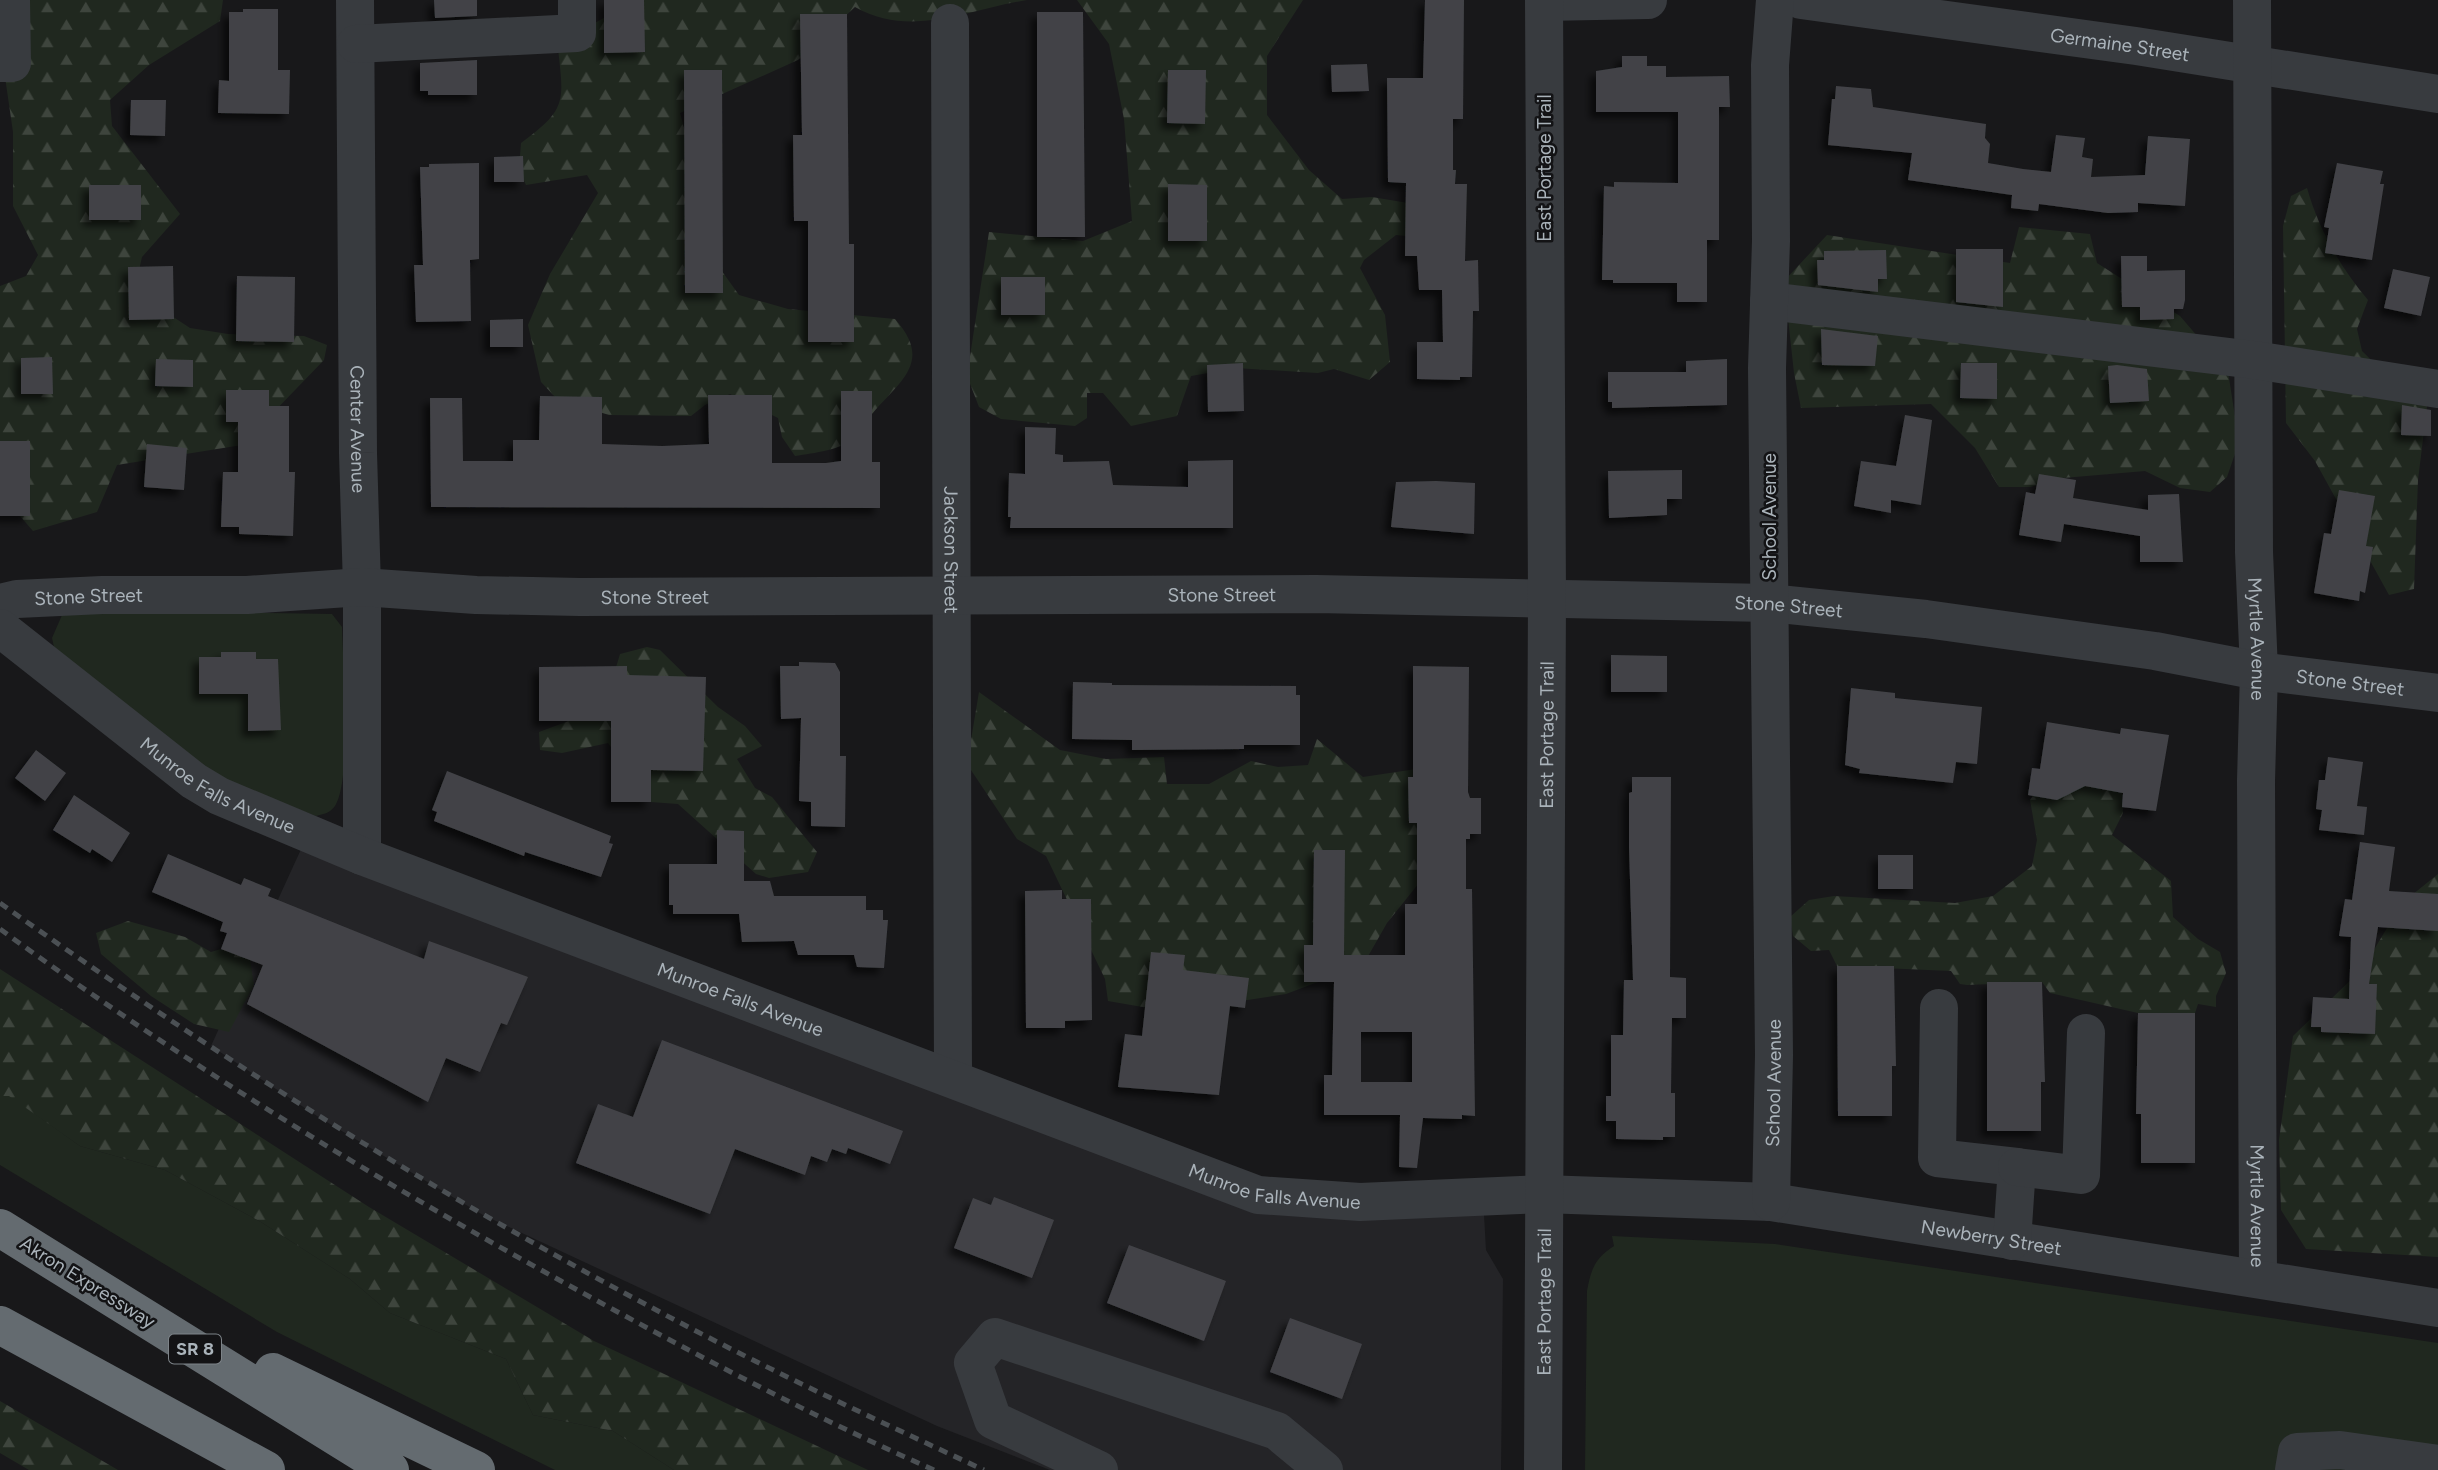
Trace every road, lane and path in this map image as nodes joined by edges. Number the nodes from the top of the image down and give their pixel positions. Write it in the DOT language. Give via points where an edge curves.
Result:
graph roads {
  1 [pos="11,0"];
  2 [pos="355,0"];
  3 [pos="577,0"];
  4 [pos="1648,0"];
  5 [pos="1775,0"];
  6 [pos="1801,0"];
  7 [pos="2252,0"];
  8 [pos="1544,1"];
  9 [pos="950,23"];
  10 [pos="356,44"];
  11 [pos="0,63"];
  12 [pos="2253,67"];
  13 [pos="2438,94"];
  14 [pos="1769,301"];
  15 [pos="2254,360"];
  16 [pos="2438,389"];
  17 [pos="362,587"];
  18 [pos="953,597"];
  19 [pos="1547,597"];
  20 [pos="0,603"];
  21 [pos="1769,603"];
  22 [pos="0,628"];
  23 [pos="2259,670"];
  24 [pos="2438,693"];
  25 [pos="362,856"];
  26 [pos="1939,1008"];
  27 [pos="2086,1033"];
  28 [pos="953,1078"];
  29 [pos="2017,1167"];
  30 [pos="1542,1194"];
  31 [pos="1771,1202"];
  32 [pos="0,1228"];
  33 [pos="2012,1241"];
  34 [pos="2258,1279"];
  35 [pos="93,1285"];
  36 [pos="2438,1308"];
  37 [pos="0,1325"];
  38 [pos="2438,1464"];
  39 [pos="266,1470"];
  40 [pos="390,1470"];
  41 [pos="476,1470"];
  42 [pos="1099,1470"];
  43 [pos="1324,1470"];
  44 [pos="1543,1470"];
  45 [pos="2294,1470"];
  1 -- 11 [label="street" via="12,63"];
  2 -- 10 [label="street, Center Avenue"];
  3 -- 10 [label="street" via="577,33"];
  4 -- 8 [label="street"];
  5 -- 14 [label="street, School Avenue" via="1770,65"];
  6 -- 12 [label="street, Germaine Street" via="2139,46"];
  7 -- 12 [label="street, Myrtle Avenue"];
  8 -- 19 [label="street, East Portage Trail"];
  9 -- 18 [label="street, Jackson Street"];
  10 -- 17 [label="street, Center Avenue"];
  12 -- 13 [label="street, Germaine Street"];
  12 -- 15 [label="street, Myrtle Avenue"];
  14 -- 15 [label="street"];
  14 -- 21 [label="street, School Avenue"];
  15 -- 16 [label="street"];
  15 -- 23 [label="street, Myrtle Avenue"];
  17 -- 18 [label="street, Stone Street" via="476,596"];
  17 -- 20 [label="street, Stone Street"];
  17 -- 25 [label="street, Center Avenue"];
  18 -- 19 [label="street, Stone Street"];
  18 -- 28 [label="street, Jackson Street"];
  19 -- 21 [label="street, Stone Street"];
  19 -- 30 [label="street, East Portage Trail"];
  21 -- 23 [label="street, Stone Street" via="1926,619"];
  21 -- 31 [label="street, School Avenue"];
  22 -- 25 [label="street, Munroe Falls Avenue" via="194,781 219,796"];
  23 -- 24 [label="street, Stone Street"];
  23 -- 34 [label="street, Myrtle Avenue"];
  25 -- 28 [label="street, Munroe Falls Avenue"];
  26 -- 29 [label="street" via="1937,1158"];
  27 -- 29 [label="street" via="2081,1175"];
  28 -- 30 [label="street, Munroe Falls Avenue" via="1258,1195 1360,1202"];
  29 -- 33 [label="street"];
  30 -- 31 [label="street, Newberry Street"];
  30 -- 44 [label="street, East Portage Trail"];
  31 -- 33 [label="street, Newberry Street"];
  32 -- 35 [label="highway, Akron Expressway / SR 8"];
  33 -- 34 [label="street, Newberry Street"];
  34 -- 36 [label="street, Newberry Street"];
  35 -- 40 [label="highway, Akron Expressway / SR 8"];
  35 -- 41 [label="highway"];
  37 -- 39 [label="highway"];
  38 -- 45 [label="street" via="2340,1450 2297,1452"];
  42 -- 43 [label="street" via="993,1420 973,1363 995,1337 1277,1431"];
}
